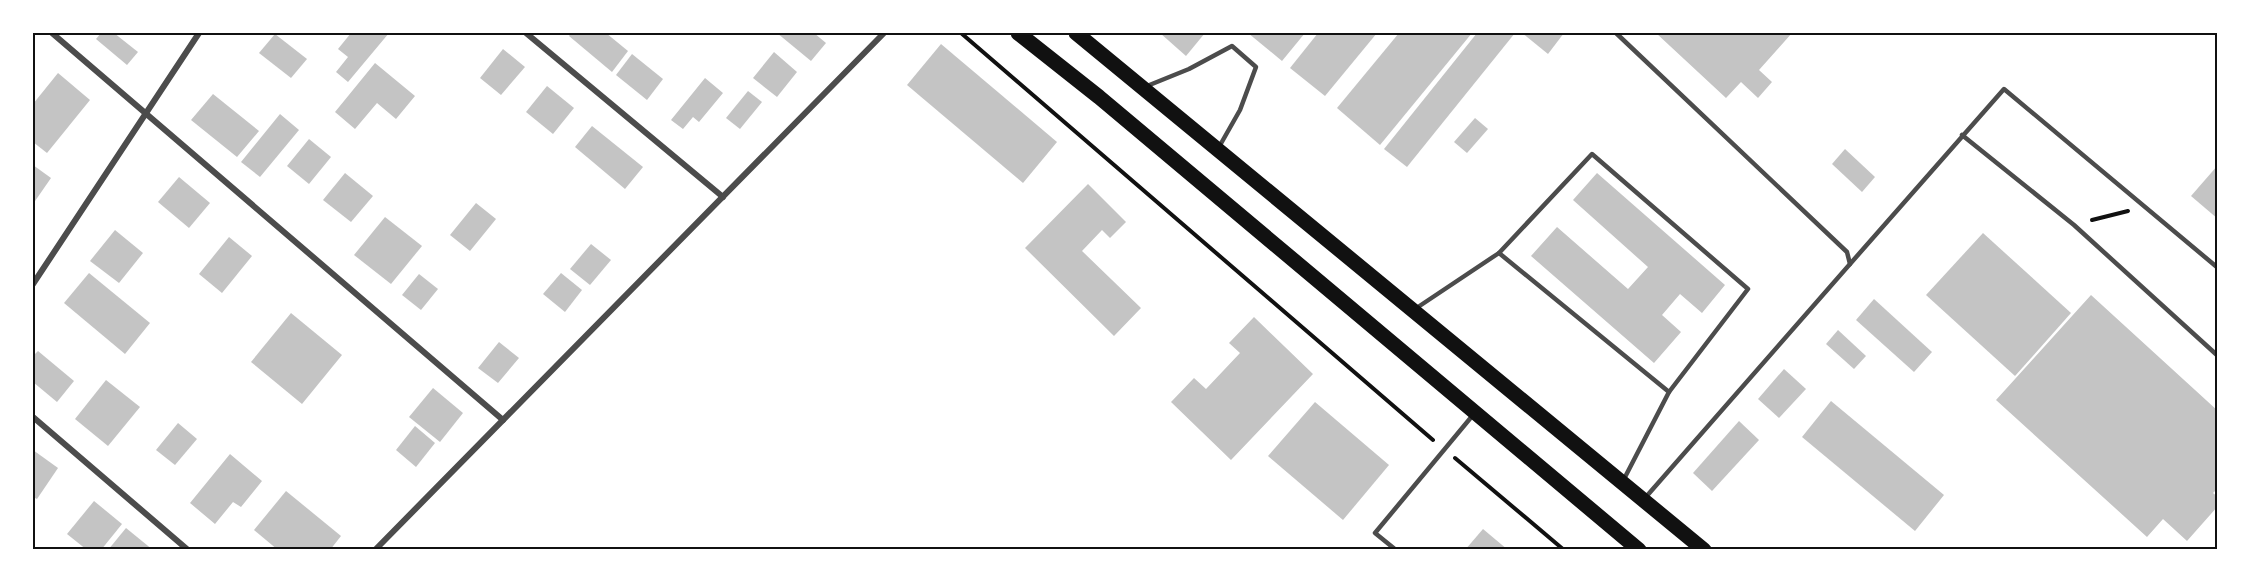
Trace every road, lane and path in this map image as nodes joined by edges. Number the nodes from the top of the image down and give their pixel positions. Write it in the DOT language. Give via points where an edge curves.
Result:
graph roads {
  1 [pos="52,33"];
  2 [pos="199,33"];
  3 [pos="526,33"];
  4 [pos="884,33"];
  5 [pos="961,33"];
  6 [pos="1018,33"];
  7 [pos="1076,33"];
  8 [pos="1616,33"];
  9 [pos="1143,87"];
  10 [pos="147,113"];
  11 [pos="1962,135"];
  12 [pos="1218,149"];
  13 [pos="723,197"];
  14 [pos="2146,207"];
  15 [pos="2074,225"];
  16 [pos="1499,253"];
  17 [pos="1850,264"];
  18 [pos="2218,268"];
  19 [pos="33,284"];
  20 [pos="1413,310"];
  21 [pos="2218,356"];
  22 [pos="1669,393"];
  23 [pos="1475,413"];
  24 [pos="33,417"];
  25 [pos="503,420"];
  26 [pos="1444,450"];
  27 [pos="1622,481"];
  28 [pos="1644,500"];
  29 [pos="188,550"];
  30 [pos="375,550"];
  31 [pos="1396,550"];
  32 [pos="1564,550"];
  33 [pos="1639,550"];
  34 [pos="1704,550"];
  1 -- 10 [label="street"];
  2 -- 10 [label="street"];
  3 -- 13 [label="street"];
  4 -- 13 [label="street"];
  5 -- 26 [label="path"];
  6 -- 23 [label="main road"];
  7 -- 9 [label="main road"];
  8 -- 17 [label="lane" via="1847,252"];
  9 -- 12 [label="main road"];
  9 -- 12 [label="lane" via="1232,46 1256,67 1240,110"];
  10 -- 19 [label="street"];
  10 -- 25 [label="street"];
  11 -- 14 [label="lane" via="2004,89"];
  11 -- 15 [label="lane"];
  11 -- 17 [label="lane"];
  12 -- 20 [label="main road"];
  13 -- 25 [label="street"];
  14 -- 15 [label="path"];
  14 -- 18 [label="lane"];
  15 -- 21 [label="lane"];
  16 -- 20 [label="lane"];
  16 -- 22 [label="lane"];
  16 -- 22 [label="lane" via="1592,154 1748,289"];
  17 -- 28 [label="lane"];
  20 -- 27 [label="main road"];
  22 -- 27 [label="lane"];
  23 -- 26 [label="lane"];
  23 -- 33 [label="main road"];
  24 -- 29 [label="street"];
  25 -- 30 [label="street"];
  26 -- 31 [label="lane" via="1376,532"];
  26 -- 32 [label="path"];
  27 -- 28 [label="main road"];
  28 -- 34 [label="main road"];
}
